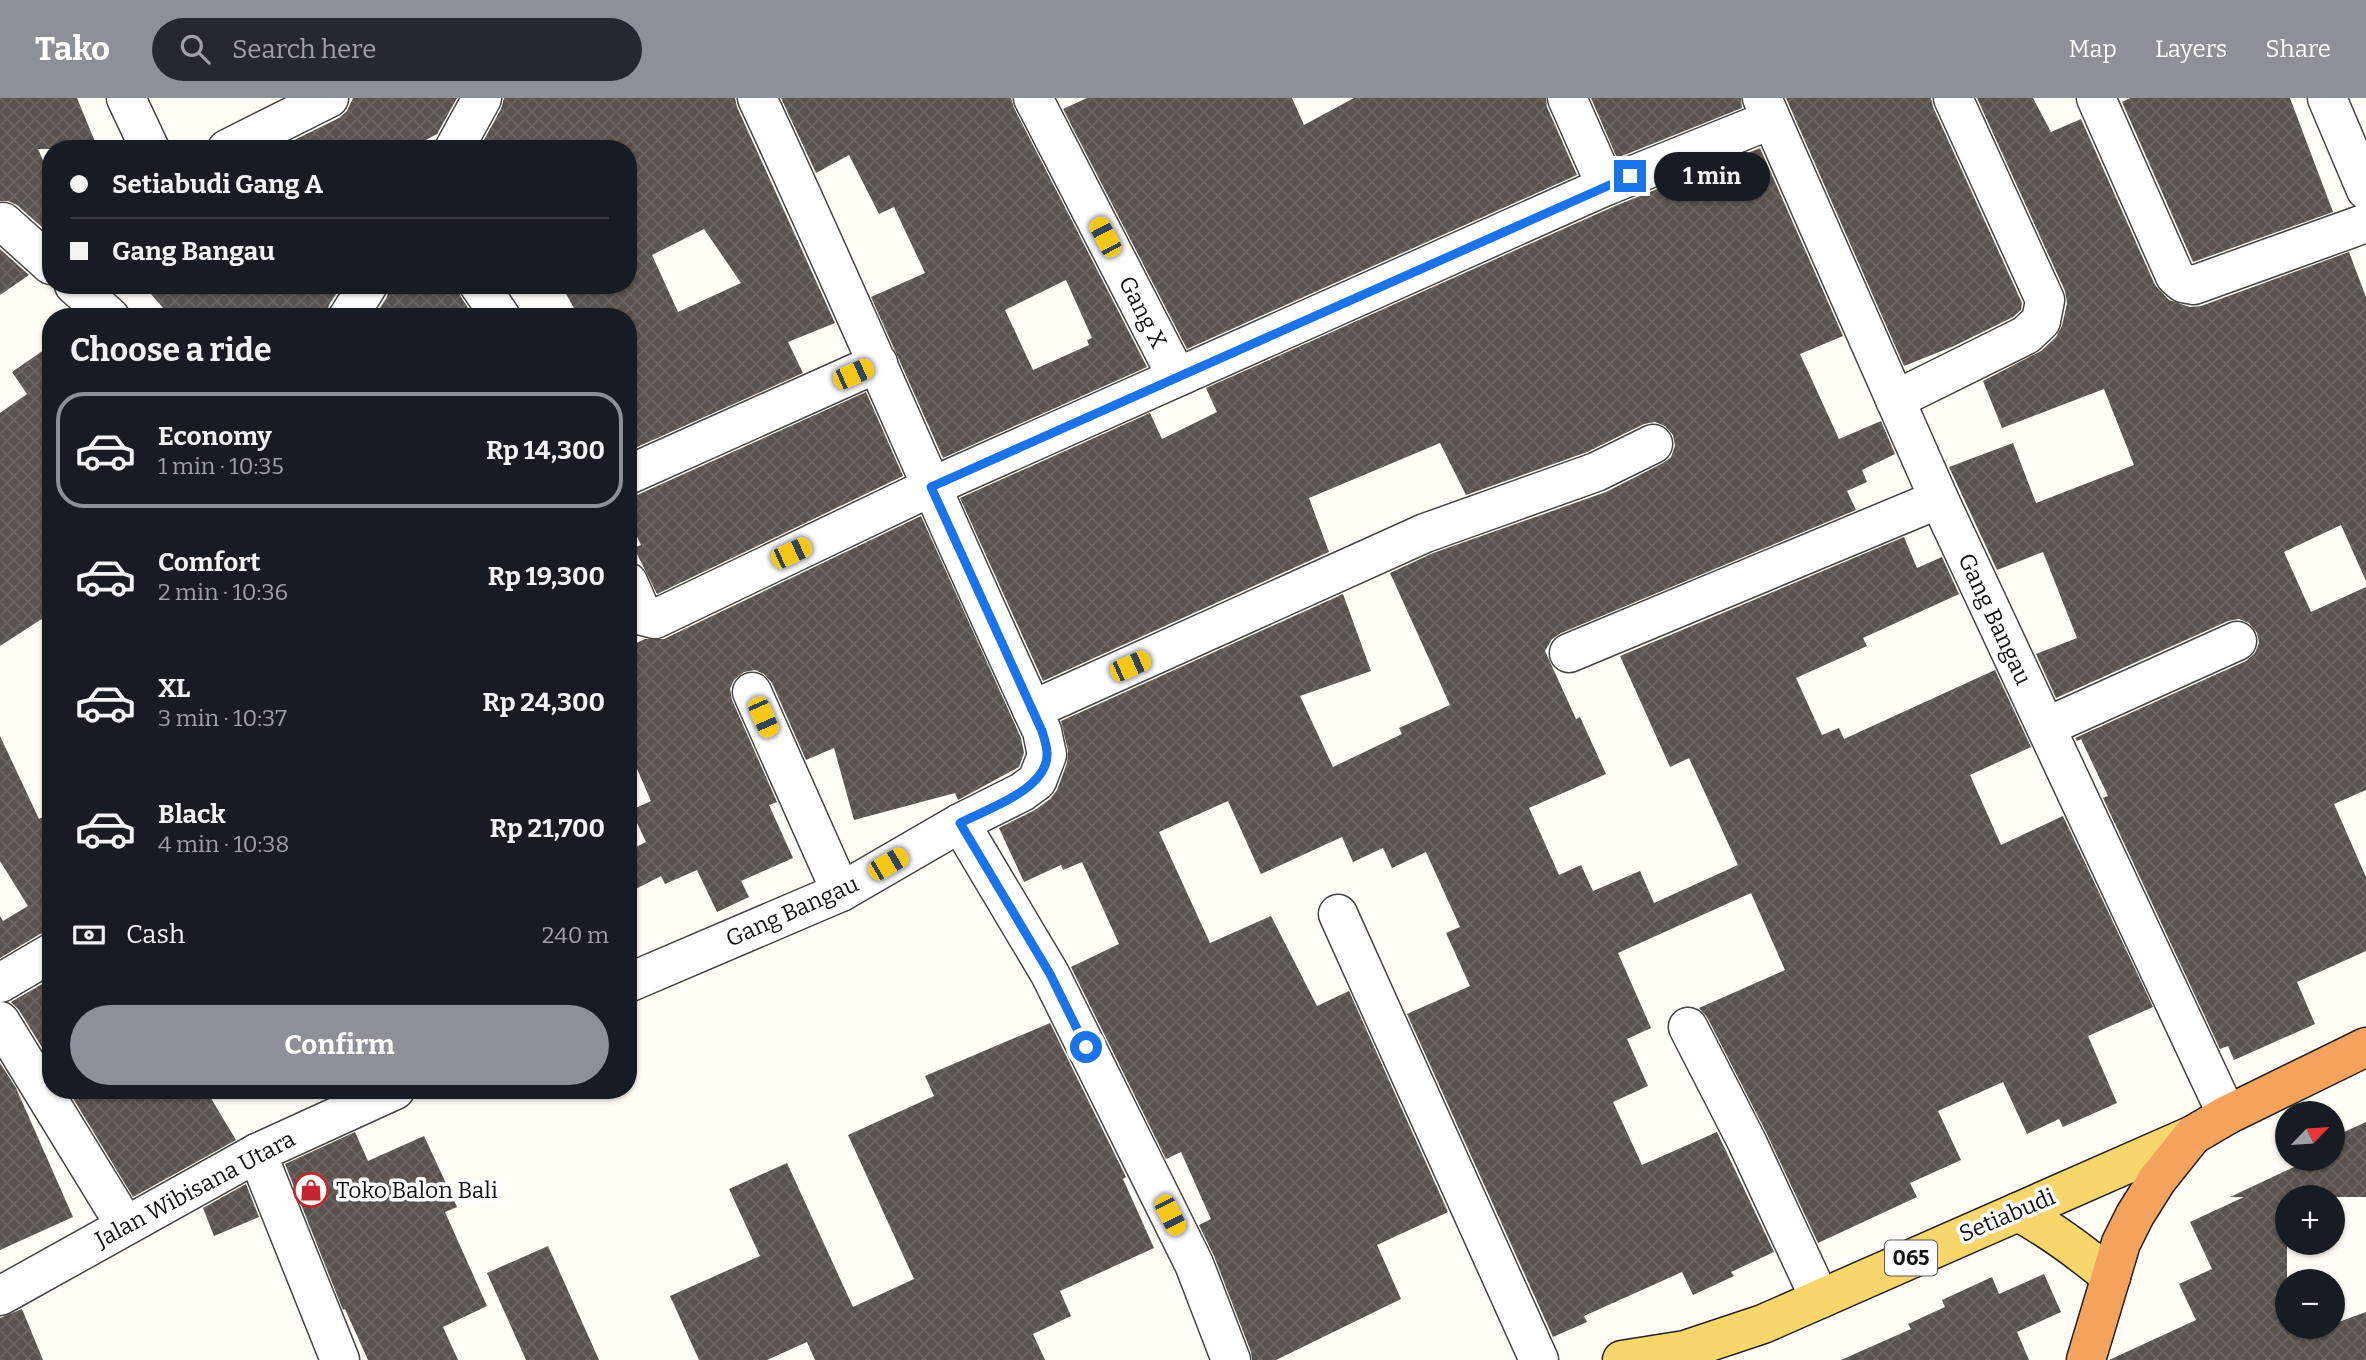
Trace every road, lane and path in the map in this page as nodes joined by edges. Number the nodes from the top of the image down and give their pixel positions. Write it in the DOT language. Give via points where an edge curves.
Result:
graph roads {
  1 [pos="126,98"];
  2 [pos="329,98"];
  3 [pos="482,98"];
  4 [pos="757,98"];
  5 [pos="1033,98"];
  6 [pos="1567,98"];
  7 [pos="1954,98"];
  8 [pos="2096,98"];
  9 [pos="2327,98"];
  10 [pos="1766,109"];
  11 [pos="146,140"];
  12 [pos="245,140"];
  13 [pos="459,140"];
  14 [pos="1606,186"];
  15 [pos="2366,190"];
  16 [pos="3,222"];
  17 [pos="2366,223"];
  18 [pos="42,257"];
  19 [pos="84,294"];
  20 [pos="100,308"];
  21 [pos="878,363"];
  22 [pos="1177,377"];
  23 [pos="1895,400"];
  24 [pos="1653,444"];
  25 [pos="637,471"];
  26 [pos="931,487"];
  27 [pos="1939,499"];
  28 [pos="637,603"];
  29 [pos="2237,640"];
  30 [pos="1569,653"];
  31 [pos="751,692"];
  32 [pos="1032,710"];
  33 [pos="2046,727"];
  34 [pos="960,823"];
  35 [pos="841,892"];
  36 [pos="1338,914"];
  37 [pos="42,958"];
  38 [pos="637,979"];
  39 [pos="0,983"];
  40 [pos="0,1021"];
  41 [pos="1688,1027"];
  42 [pos="2366,1048"];
  43 [pos="42,1090"];
  44 [pos="48,1099"];
  45 [pos="375,1099"];
  46 [pos="2227,1115"];
  47 [pos="2193,1135"];
  48 [pos="257,1153"];
  49 [pos="2018,1212"];
  50 [pos="125,1225"];
  51 [pos="2110,1277"];
  52 [pos="0,1296"];
  53 [pos="1820,1299"];
  54 [pos="340,1360"];
  55 [pos="1231,1360"];
  56 [pos="1539,1360"];
  57 [pos="1622,1360"];
  58 [pos="2086,1360"];
  1 -- 11 [label="street"];
  2 -- 12 [label="street"];
  3 -- 13 [label="street"];
  4 -- 21 [label="street"];
  5 -- 22 [label="street, Gang X"];
  6 -- 14 [label="street"];
  7 -- 23 [label="street" via="2045,300 2041,321 2026,335"];
  8 -- 17 [label="street" via="2175,276 2183,283 2194,285"];
  9 -- 15 [label="street"];
  10 -- 14 [label="street, Gang Bangau"];
  10 -- 23 [label="street, Gang Bangau"];
  14 -- 22 [label="street, Gang Bangau"];
  16 -- 18 [label="street"];
  19 -- 20 [label="street"];
  21 -- 25 [label="street"];
  21 -- 26 [label="street"];
  22 -- 26 [label="street, Gang Bangau"];
  23 -- 27 [label="street, Gang Bangau"];
  24 -- 32 [label="street" via="1597,472 1424,533"];
  26 -- 28 [label="street, Gang Bangau" via="655,619 643,617"];
  26 -- 32 [label="street, Gang Bangau"];
  27 -- 30 [label="street"];
  27 -- 33 [label="street, Gang Bangau"];
  29 -- 33 [label="street"];
  31 -- 35 [label="street"];
  32 -- 34 [label="street, Gang Bangau" via="1047,755 1037,781"];
  33 -- 46 [label="street, Gang Bangau"];
  34 -- 35 [label="street, Gang Bangau"];
  34 -- 55 [label="street" via="1056,986 1194,1264"];
  35 -- 38 [label="street, Gang Bangau"];
  36 -- 56 [label="street"];
  37 -- 39 [label="street"];
  40 -- 43 [label="street"];
  41 -- 53 [label="street"];
  42 -- 46 [label="highway"];
  44 -- 50 [label="street"];
  45 -- 48 [label="street, Jalan Wibisana Utara"];
  46 -- 47 [label="highway"];
  47 -- 49 [label="main road, Setiabudi / 065"];
  47 -- 51 [label="highway" via="2135,1215"];
  48 -- 50 [label="street, Jalan Wibisana Utara"];
  48 -- 54 [label="street"];
  49 -- 51 [label="main road" via="2043,1225"];
  49 -- 53 [label="main road, Setiabudi / 065"];
  50 -- 52 [label="street, Jalan Wibisana Utara"];
  51 -- 58 [label="highway"];
  53 -- 57 [label="main road, Setiabudi / 065" via="1685,1350"];
}
